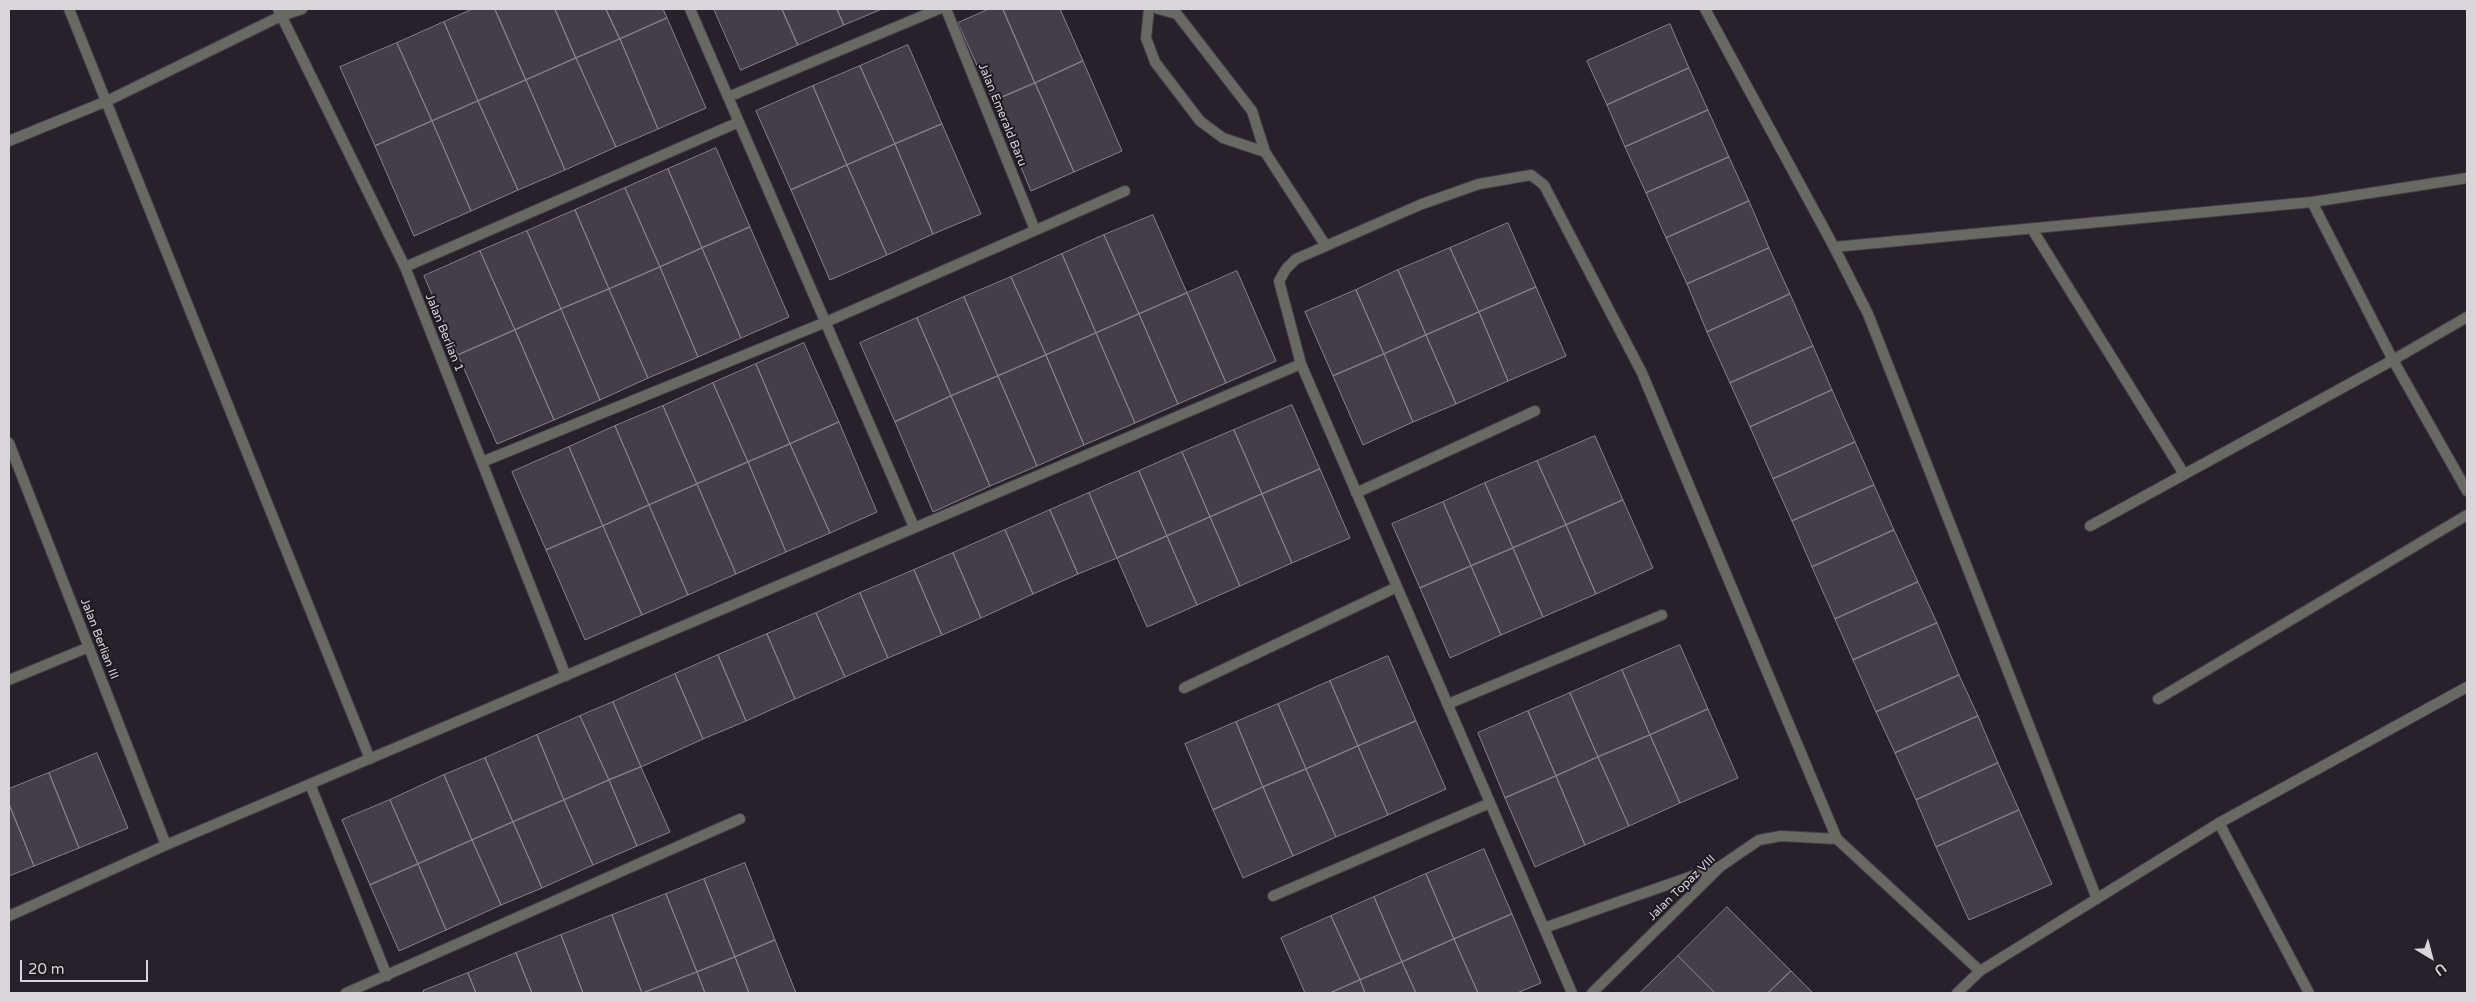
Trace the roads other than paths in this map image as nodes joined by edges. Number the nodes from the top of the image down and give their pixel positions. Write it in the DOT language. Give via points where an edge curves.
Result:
graph roads {
  1 [pos="69,9"];
  2 [pos="302,9"];
  3 [pos="690,9"];
  4 [pos="938,9"];
  5 [pos="946,9"];
  6 [pos="1149,9"];
  7 [pos="1158,9"];
  8 [pos="1705,9"];
  9 [pos="280,12"];
  10 [pos="728,97"];
  11 [pos="106,101"];
  12 [pos="739,122"];
  13 [pos="9,142"];
  14 [pos="1265,152"];
  15 [pos="2467,178"];
  16 [pos="1125,191"];
  17 [pos="2312,202"];
  18 [pos="2032,229"];
  19 [pos="1035,230"];
  20 [pos="1326,246"];
  21 [pos="1834,247"];
  22 [pos="405,268"];
  23 [pos="2467,317"];
  24 [pos="826,322"];
  25 [pos="2393,360"];
  26 [pos="1301,364"];
  27 [pos="1535,411"];
  28 [pos="10,449"];
  29 [pos="482,462"];
  30 [pos="2184,474"];
  31 [pos="2467,491"];
  32 [pos="1356,493"];
  33 [pos="2467,515"];
  34 [pos="2090,526"];
  35 [pos="914,527"];
  36 [pos="1397,587"];
  37 [pos="1662,616"];
  38 [pos="89,647"];
  39 [pos="566,676"];
  40 [pos="9,680"];
  41 [pos="1184,688"];
  42 [pos="2467,688"];
  43 [pos="2158,699"];
  44 [pos="1448,704"];
  45 [pos="370,758"];
  46 [pos="310,784"];
  47 [pos="1490,803"];
  48 [pos="740,819"];
  49 [pos="2219,823"];
  50 [pos="1837,839"];
  51 [pos="166,845"];
  52 [pos="1722,866"];
  53 [pos="1273,896"];
  54 [pos="2097,899"];
  55 [pos="9,916"];
  56 [pos="1544,928"];
  57 [pos="1980,971"];
  58 [pos="386,976"];
  59 [pos="346,993"];
  60 [pos="1572,993"];
  61 [pos="1592,993"];
  62 [pos="1956,993"];
  63 [pos="2309,993"];
  1 -- 11 [label="street"];
  2 -- 9 [label="street"];
  3 -- 10 [label="street"];
  4 -- 10 [label="street"];
  5 -- 19 [label="street, Jalan Emerald Baru"];
  6 -- 14 [label="street" via="1146,38 1155,62 1200,121 1223,138"];
  7 -- 14 [label="street" via="1177,14 1252,110"];
  8 -- 21 [label="street"];
  9 -- 11 [label="street"];
  9 -- 22 [label="street, Jalan Berlian 1"];
  10 -- 12 [label="street"];
  11 -- 13 [label="street"];
  11 -- 45 [label="street"];
  12 -- 22 [label="street"];
  12 -- 24 [label="street"];
  14 -- 20 [label="street"];
  15 -- 17 [label="street"];
  16 -- 19 [label="street"];
  17 -- 18 [label="street"];
  17 -- 25 [label="street"];
  18 -- 21 [label="street"];
  18 -- 30 [label="street"];
  19 -- 24 [label="street"];
  20 -- 26 [label="street" via="1296,260 1279,281"];
  20 -- 50 [label="street" via="1422,204 1480,184 1531,175 1544,185 1642,373"];
  21 -- 54 [label="street" via="1868,314"];
  22 -- 29 [label="street, Jalan Berlian 1"];
  23 -- 25 [label="street"];
  24 -- 29 [label="street"];
  24 -- 35 [label="street"];
  25 -- 30 [label="street"];
  25 -- 31 [label="street"];
  26 -- 32 [label="street"];
  26 -- 35 [label="street"];
  27 -- 32 [label="street"];
  28 -- 38 [label="street, Jalan Berlian III"];
  29 -- 39 [label="street, Jalan Berlian 1"];
  30 -- 34 [label="street"];
  32 -- 36 [label="street"];
  33 -- 43 [label="street"];
  35 -- 39 [label="street"];
  36 -- 41 [label="street"];
  36 -- 44 [label="street"];
  37 -- 44 [label="street"];
  38 -- 40 [label="street"];
  38 -- 51 [label="street, Jalan Berlian III"];
  39 -- 45 [label="street"];
  42 -- 49 [label="street"];
  44 -- 47 [label="street"];
  45 -- 46 [label="street"];
  46 -- 51 [label="street"];
  46 -- 58 [label="street"];
  47 -- 53 [label="street"];
  47 -- 56 [label="street"];
  48 -- 58 [label="street"];
  49 -- 54 [label="street"];
  49 -- 63 [label="street"];
  50 -- 52 [label="street, Jalan Topaz VIII" via="1781,836 1759,840"];
  50 -- 57 [label="street"];
  51 -- 55 [label="street"];
  52 -- 56 [label="street"];
  52 -- 61 [label="street, Jalan Topaz VIII"];
  54 -- 57 [label="street"];
  56 -- 60 [label="street"];
  57 -- 62 [label="street"];
  58 -- 59 [label="street"];
}
